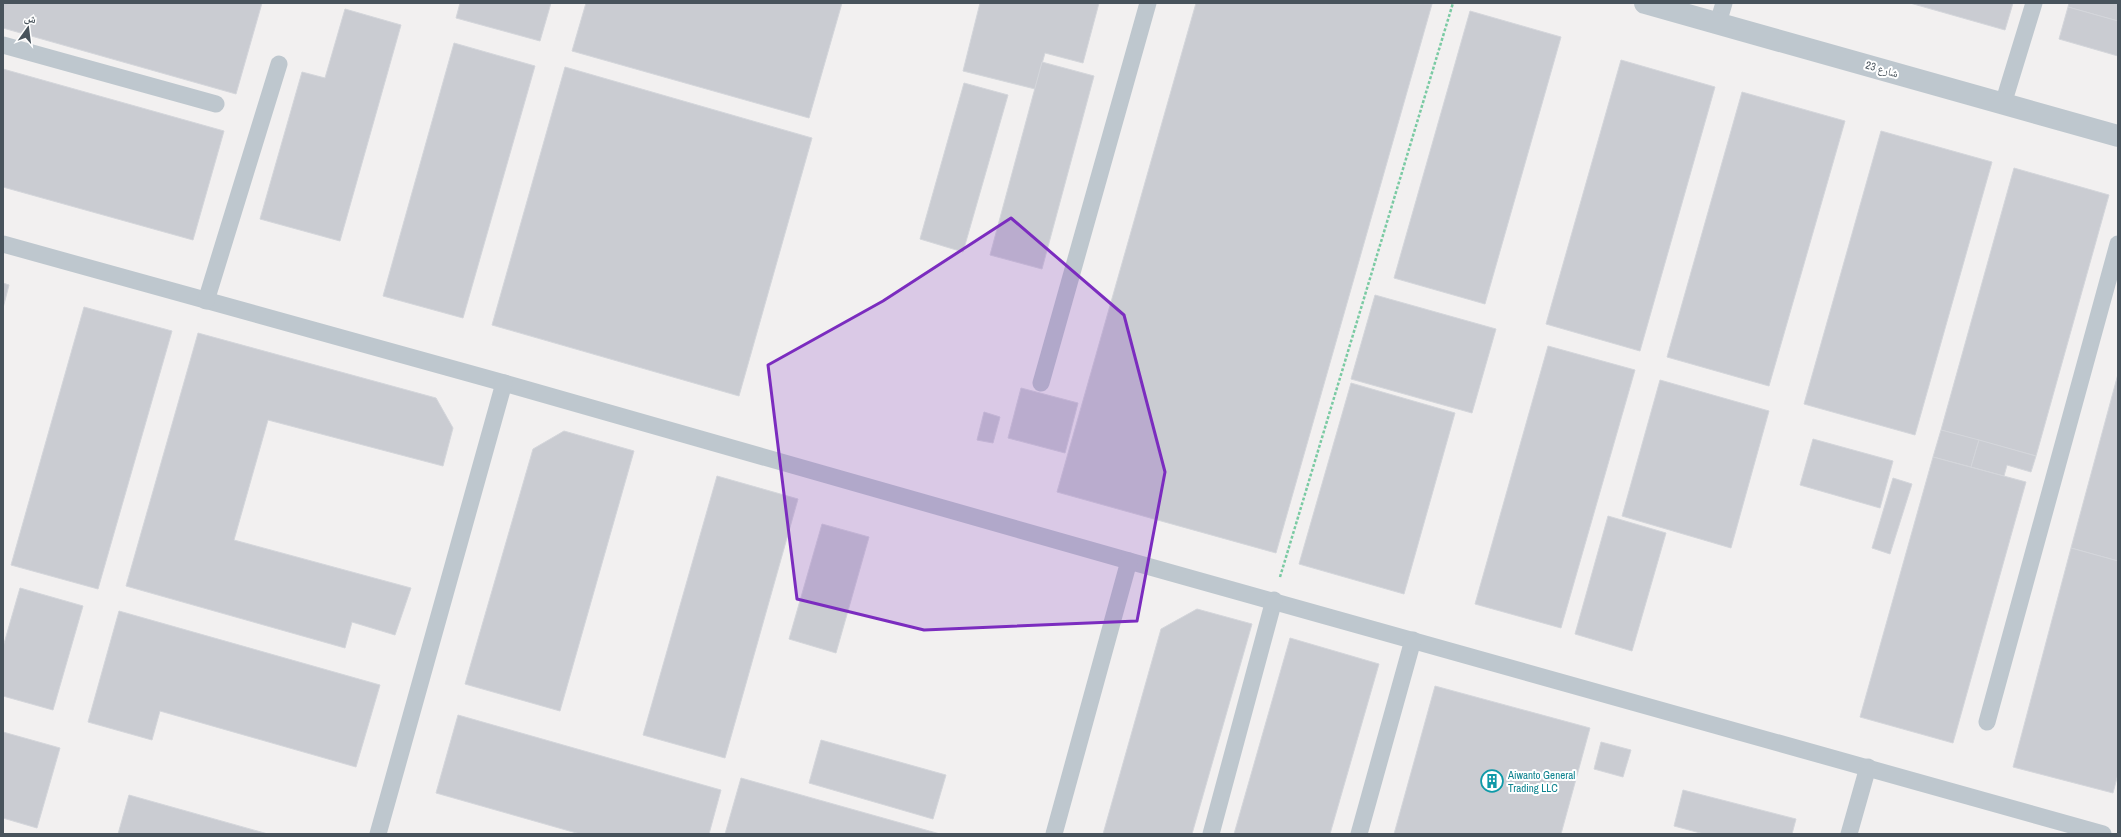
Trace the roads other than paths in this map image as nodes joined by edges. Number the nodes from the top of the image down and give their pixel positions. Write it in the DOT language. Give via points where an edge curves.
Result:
graph roads {
  1 [pos="1148,3"];
  2 [pos="1645,3"];
  3 [pos="1724,3"];
  4 [pos="2034,3"];
  5 [pos="1718,24"];
  6 [pos="3,45"];
  7 [pos="279,64"];
  8 [pos="216,104"];
  9 [pos="2003,104"];
  10 [pos="2118,136"];
  11 [pos="3,244"];
  12 [pos="2118,244"];
  13 [pos="206,301"];
  14 [pos="504,383"];
  15 [pos="1041,383"];
  16 [pos="1129,561"];
  17 [pos="1274,600"];
  18 [pos="1413,640"];
  19 [pos="1987,722"];
  20 [pos="1868,768"];
  21 [pos="378,834"];
  22 [pos="1054,834"];
  23 [pos="1211,834"];
  24 [pos="1360,834"];
  25 [pos="1849,834"];
  26 [pos="2103,834"];
  1 -- 15 [label="lane"];
  2 -- 5 [label="street, شارع 23"];
  3 -- 5 [label="lane"];
  4 -- 9 [label="lane"];
  5 -- 9 [label="street, شارع 23"];
  6 -- 8 [label="lane"];
  7 -- 13 [label="lane"];
  9 -- 10 [label="street, شارع 23"];
  11 -- 13 [label="lane"];
  12 -- 19 [label="lane"];
  13 -- 14 [label="lane"];
  14 -- 16 [label="lane"];
  14 -- 21 [label="lane"];
  16 -- 17 [label="lane"];
  16 -- 22 [label="lane"];
  17 -- 18 [label="lane"];
  17 -- 23 [label="lane"];
  18 -- 20 [label="lane"];
  18 -- 24 [label="lane"];
  20 -- 25 [label="lane"];
  20 -- 26 [label="lane"];
}
